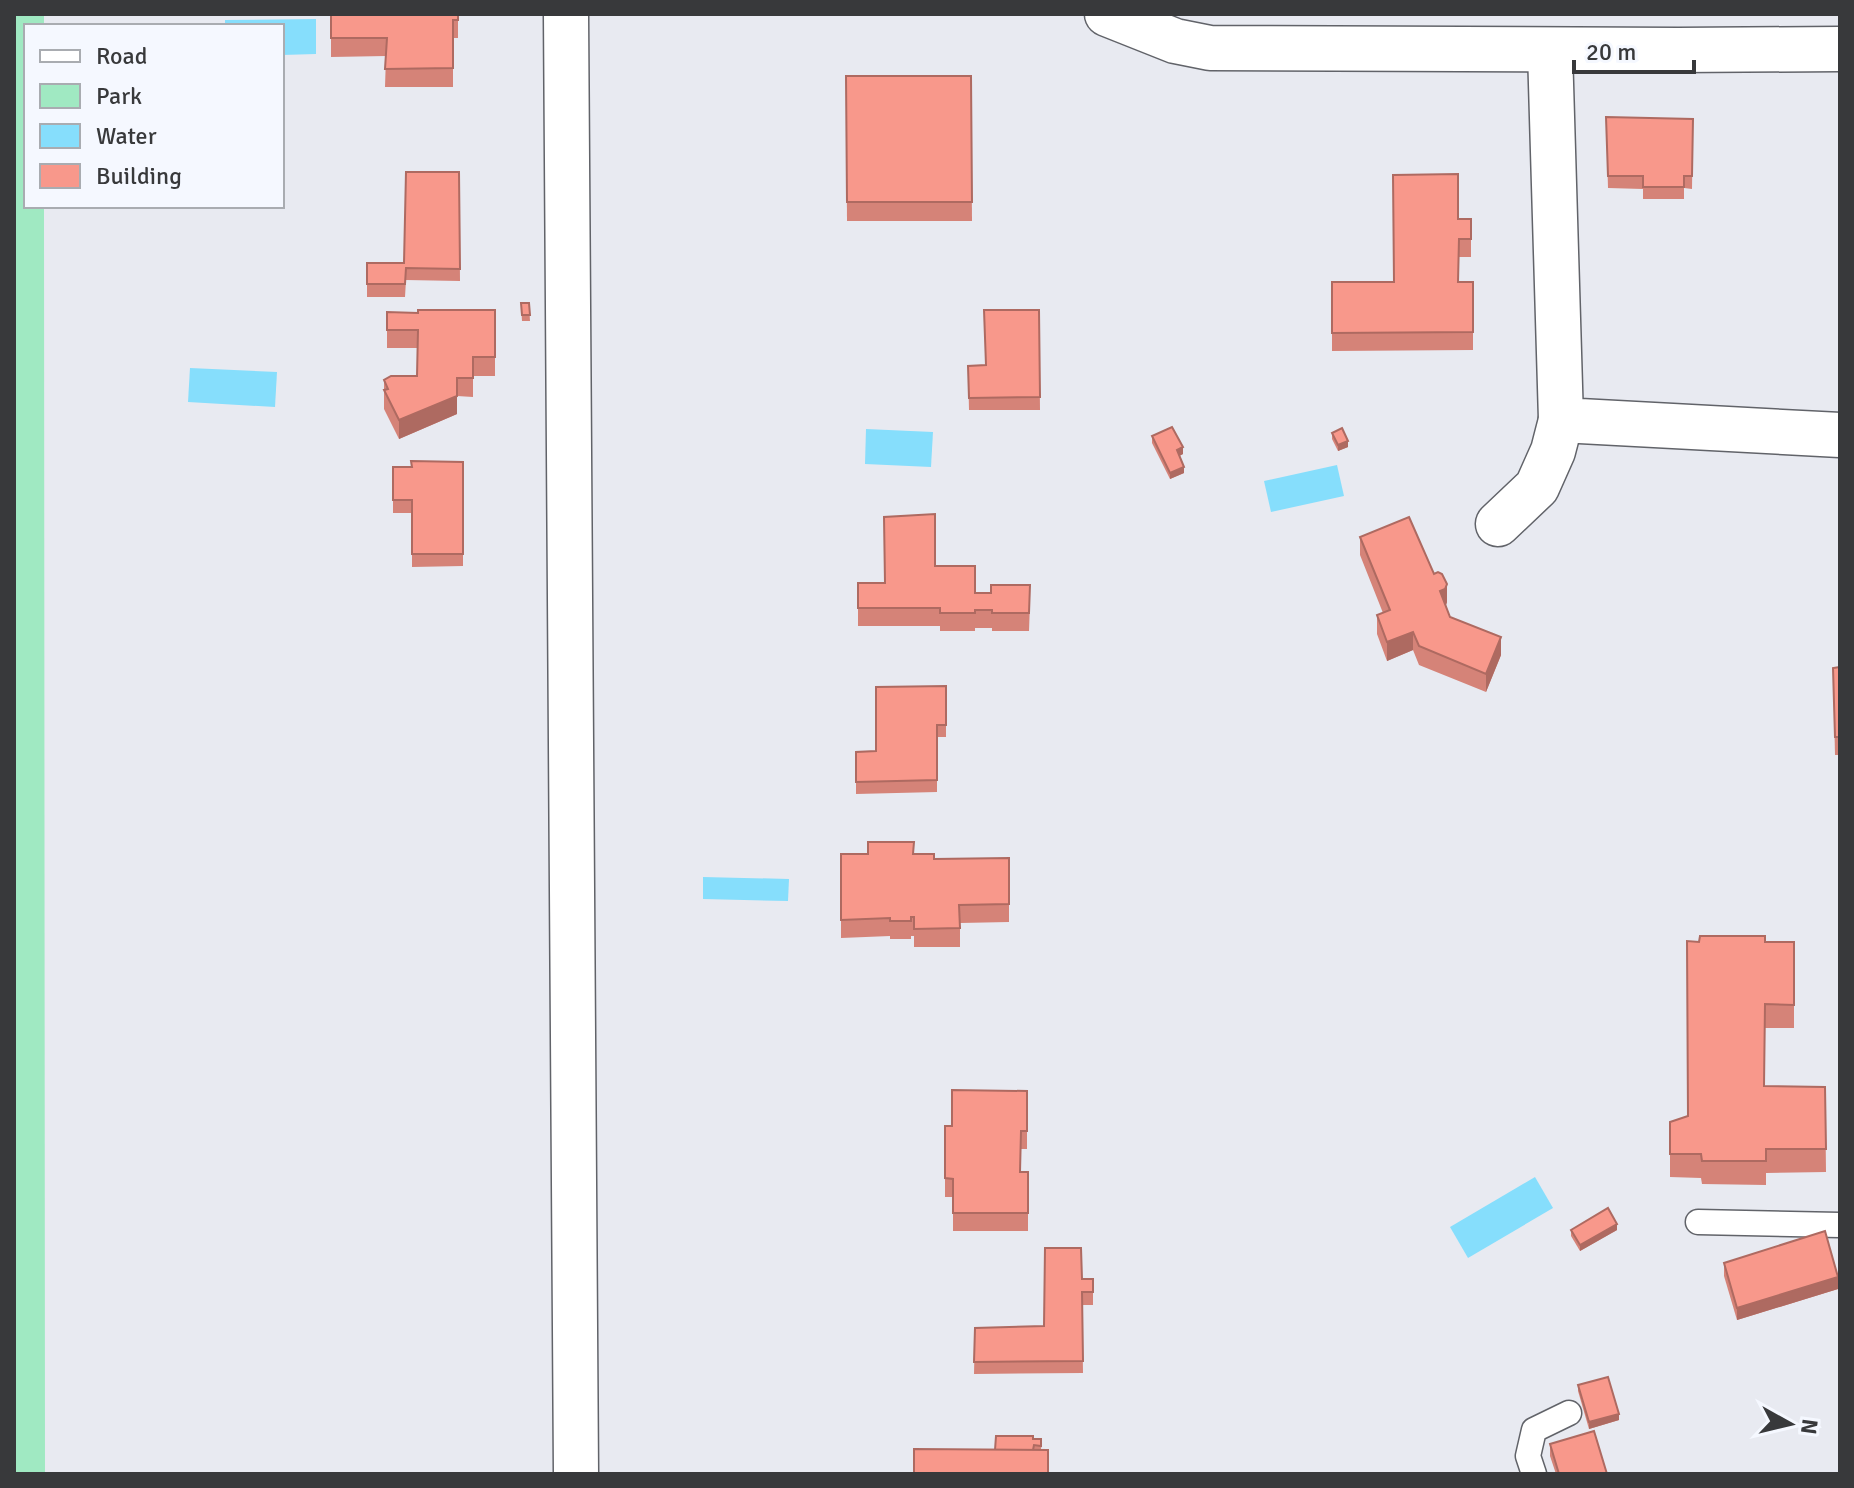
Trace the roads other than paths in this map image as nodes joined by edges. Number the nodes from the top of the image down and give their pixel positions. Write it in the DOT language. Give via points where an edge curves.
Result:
graph roads {
  1 [pos="566,14"];
  2 [pos="1107,14"];
  3 [pos="1840,49"];
  4 [pos="1550,50"];
  5 [pos="1561,420"];
  6 [pos="1840,435"];
  7 [pos="1498,524"];
  8 [pos="1698,1222"];
  9 [pos="1840,1225"];
  10 [pos="1569,1413"];
  11 [pos="576,1474"];
  12 [pos="1534,1474"];
  1 -- 11 [label="street"];
  2 -- 4 [label="street" via="1175,41 1210,48"];
  3 -- 4 [label="street"];
  4 -- 5 [label="street"];
  5 -- 6 [label="street"];
  5 -- 7 [label="street" via="1537,487"];
  8 -- 9 [label="lane"];
  10 -- 12 [label="lane" via="1534,1430 1528,1456"];
}
